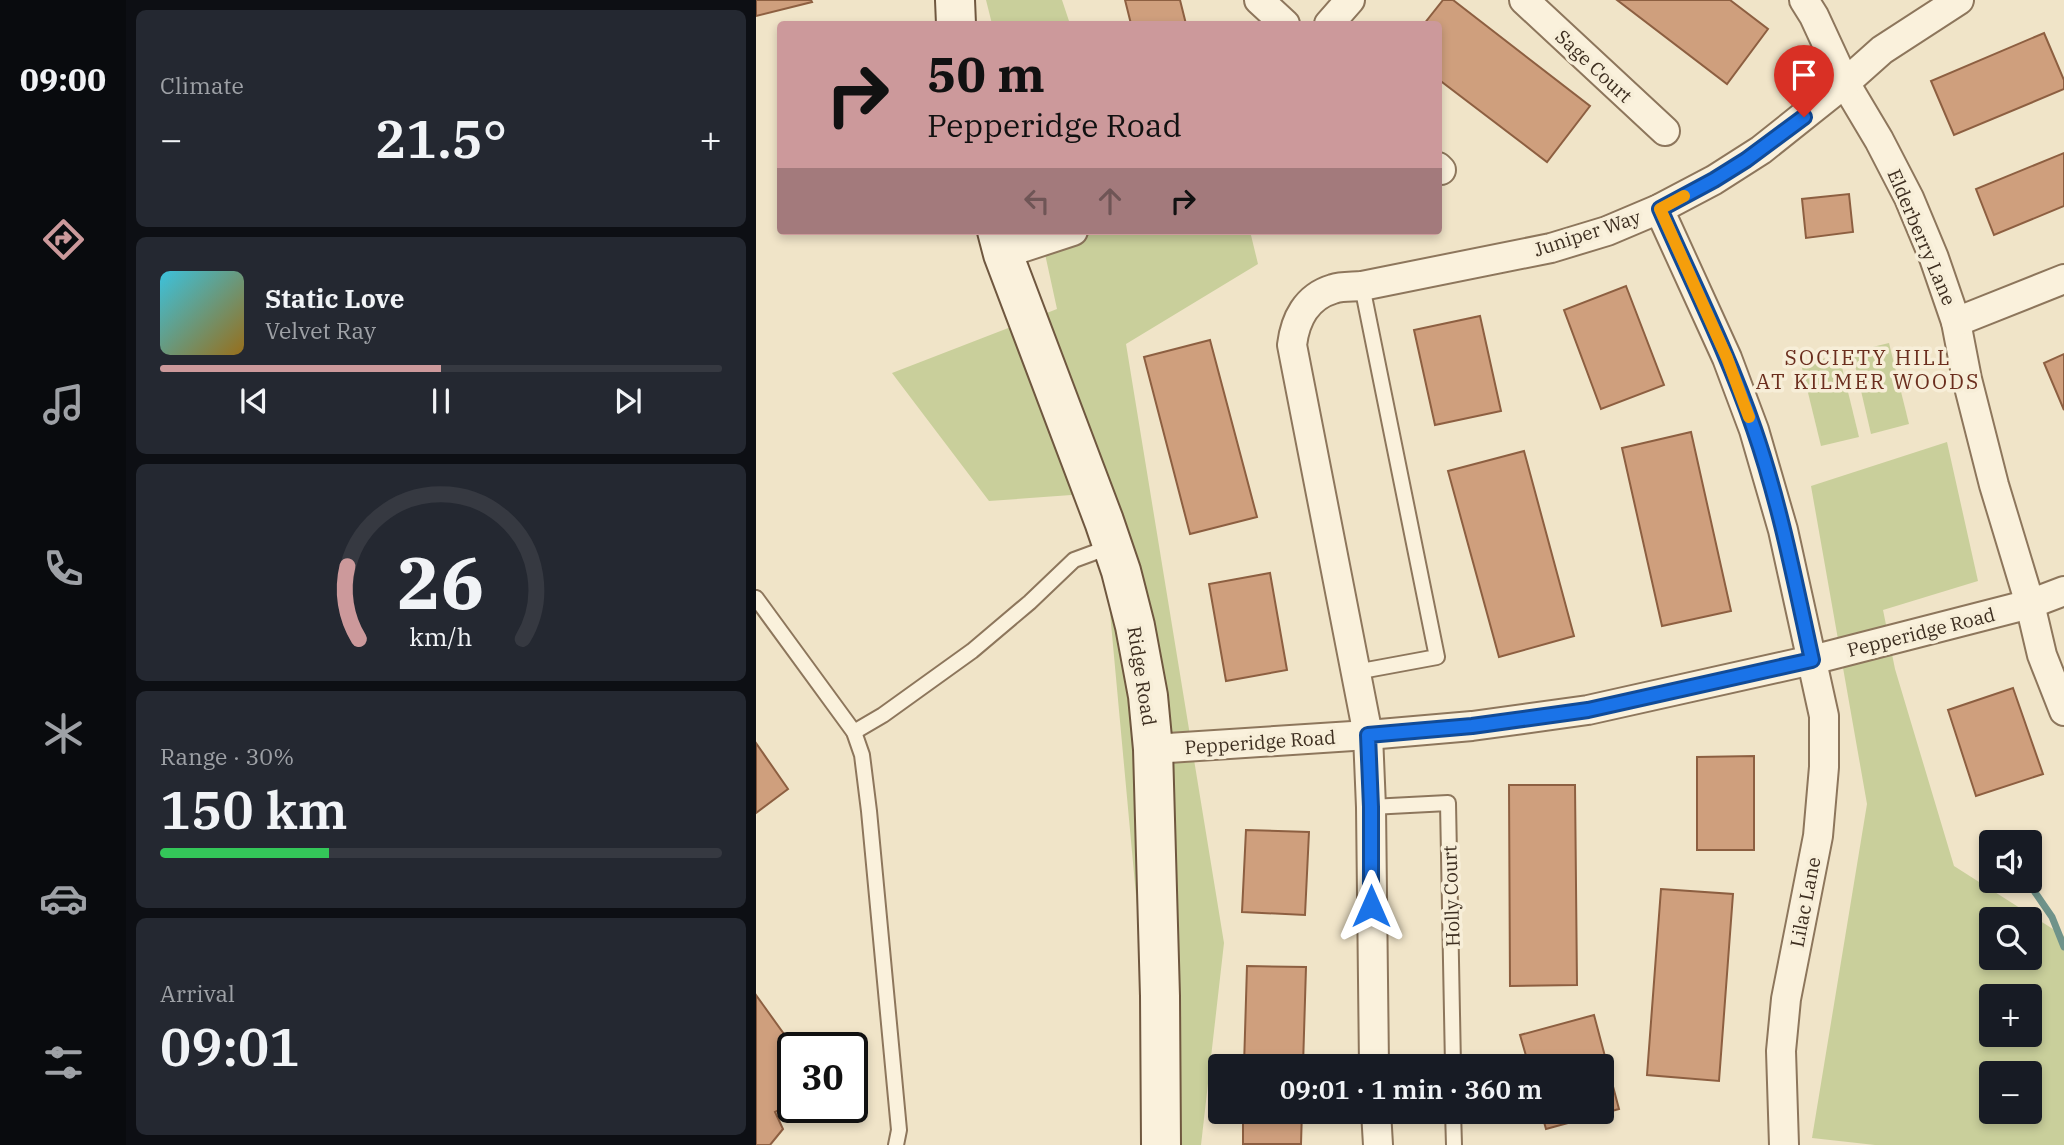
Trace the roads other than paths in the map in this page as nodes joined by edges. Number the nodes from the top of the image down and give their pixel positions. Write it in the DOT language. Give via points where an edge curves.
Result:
graph roads {
  1 [pos="955,0"];
  2 [pos="1259,0"];
  3 [pos="1350,0"];
  4 [pos="1524,0"];
  5 [pos="1804,0"];
  6 [pos="1959,0"];
  7 [pos="957,21"];
  8 [pos="1282,21"];
  9 [pos="1332,21"];
  10 [pos="1845,83"];
  11 [pos="1665,131"];
  12 [pos="1660,209"];
  13 [pos="1049,235"];
  14 [pos="1000,243"];
  15 [pos="2064,279"];
  16 [pos="1362,286"];
  17 [pos="1956,322"];
  18 [pos="1112,546"];
  19 [pos="2064,591"];
  20 [pos="756,598"];
  21 [pos="2030,604"];
  22 [pos="1812,660"];
  23 [pos="1356,672"];
  24 [pos="2064,711"];
  25 [pos="853,732"];
  26 [pos="1368,735"];
  27 [pos="1153,749"];
  28 [pos="1371,807"];
  29 [pos="1374,1054"];
  30 [pos="1453,1054"];
  31 [pos="1377,1124"];
  32 [pos="1453,1124"];
  33 [pos="896,1145"];
  34 [pos="1161,1145"];
  35 [pos="1378,1145"];
  36 [pos="1454,1145"];
  37 [pos="1784,1145"];
  1 -- 7 [label="street"];
  2 -- 8 [label="street"];
  3 -- 9 [label="street"];
  4 -- 11 [label="street, Sage Court"];
  5 -- 10 [label="street, Elderberry Lane"];
  6 -- 10 [label="street, Juniper Way" via="1882,50"];
  10 -- 12 [label="street, Juniper Way" via="1761,150"];
  10 -- 17 [label="street, Elderberry Lane" via="1909,198"];
  12 -- 16 [label="street, Juniper Way" via="1550,248"];
  12 -- 22 [label="street, Lilac Lane" via="1754,430 1783,530"];
  13 -- 14 [label="street"];
  14 -- 18 [label="street, Ridge Road"];
  15 -- 17 [label="street"];
  16 -- 23 [label="street, Juniper Way" via="1334,288 1315,297 1294,327 1292,345"];
  16 -- 23 [label="lane" via="1437,657"];
  17 -- 21 [label="street, Elderberry Lane" via="1994,485"];
  18 -- 25 [label="lane" via="1074,560 972,651"];
  18 -- 27 [label="street, Ridge Road" via="1135,626"];
  19 -- 21 [label="street, Pepperidge Road"];
  20 -- 25 [label="lane"];
  21 -- 22 [label="street, Pepperidge Road"];
  21 -- 24 [label="street, Elderberry Lane" via="2042,655"];
  22 -- 26 [label="street, Pepperidge Road" via="1588,710"];
  22 -- 37 [label="street, Lilac Lane" via="1824,716 1824,767 1818,836 1786,999 1781,1051"];
  23 -- 26 [label="street, Juniper Way"];
  25 -- 33 [label="lane" via="862,755 870,811 899,1129"];
  26 -- 27 [label="street, Pepperidge Road"];
  26 -- 28 [label="street"];
  27 -- 34 [label="street, Ridge Road"];
  28 -- 29 [label="street"];
  28 -- 30 [label="lane, Holly Court" via="1448,803"];
  31 -- 35 [label="street"];
  32 -- 36 [label="lane"];
}
